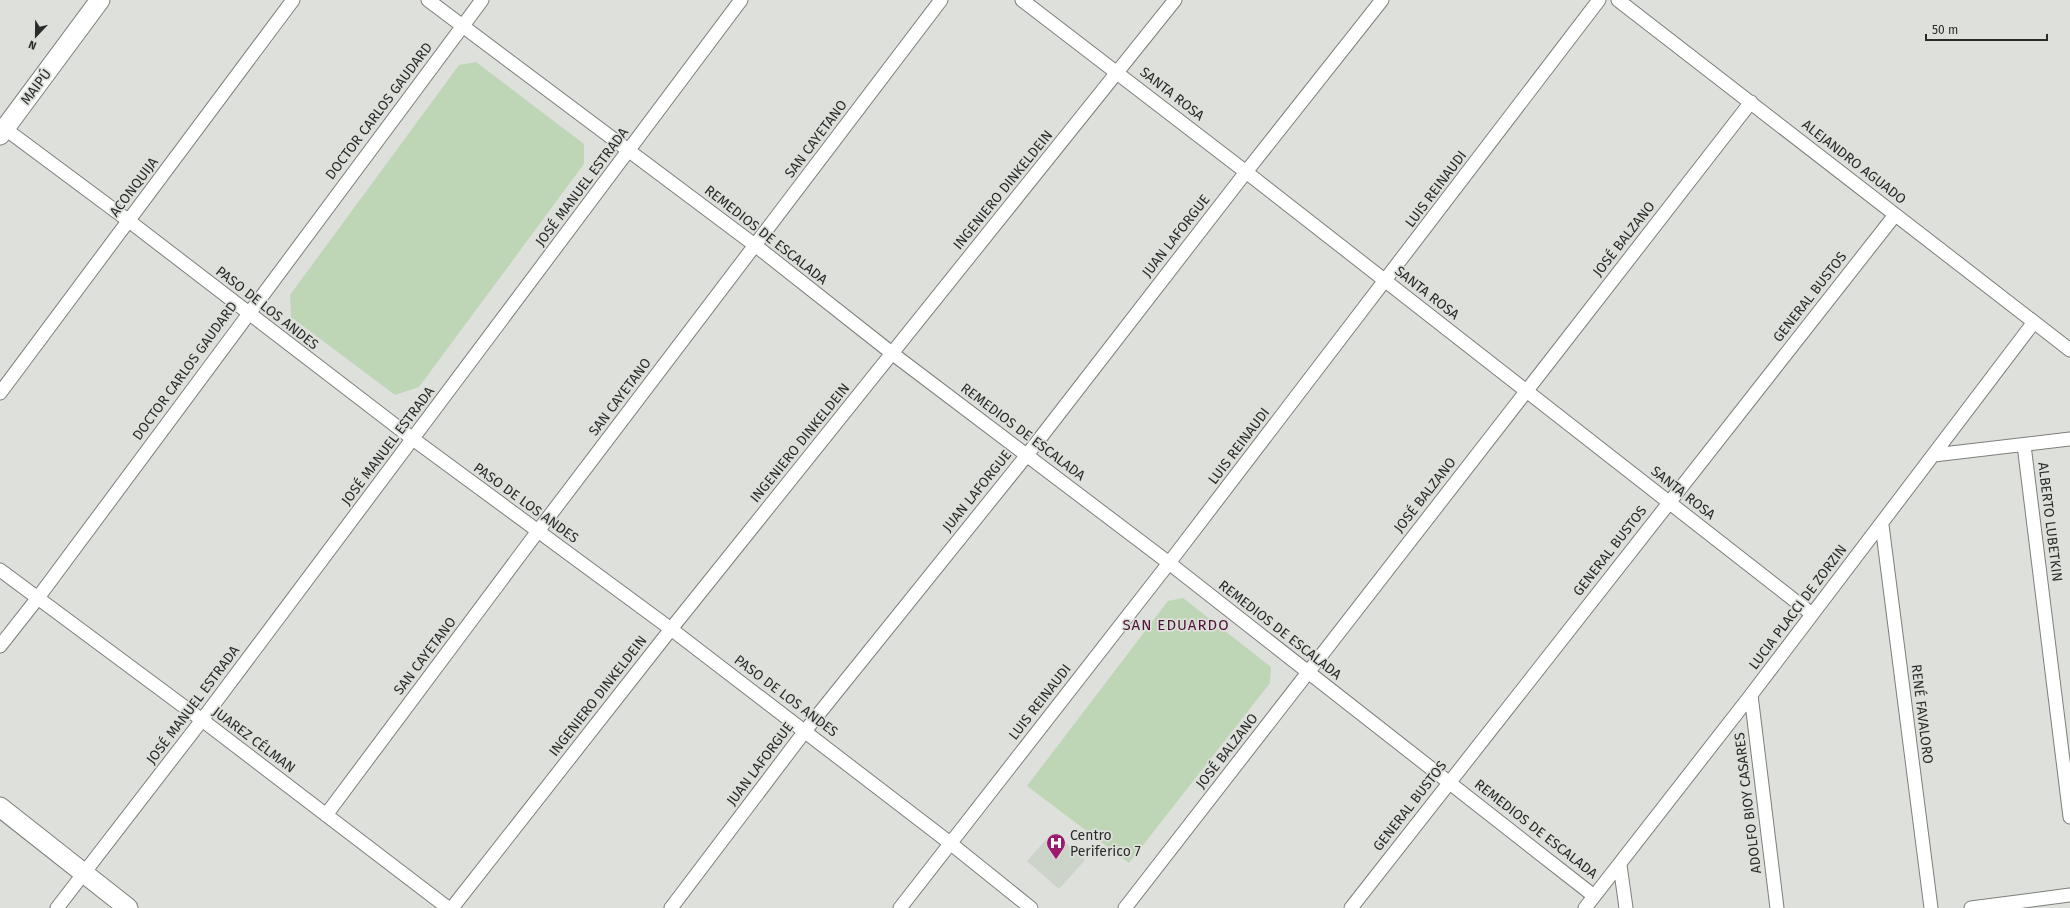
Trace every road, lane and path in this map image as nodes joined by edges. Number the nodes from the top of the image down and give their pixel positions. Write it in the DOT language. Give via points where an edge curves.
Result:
graph roads {
  1 [pos="100,0"];
  2 [pos="293,0"];
  3 [pos="428,0"];
  4 [pos="482,0"];
  5 [pos="741,0"];
  6 [pos="941,0"];
  7 [pos="1022,0"];
  8 [pos="1175,0"];
  9 [pos="1382,0"];
  10 [pos="1599,0"];
  11 [pos="1618,0"];
  12 [pos="463,26"];
  13 [pos="1118,72"];
  14 [pos="1751,102"];
  15 [pos="2,130"];
  16 [pos="629,150"];
  17 [pos="1246,172"];
  18 [pos="1895,214"];
  19 [pos="128,221"];
  20 [pos="756,246"];
  21 [pos="1386,281"];
  22 [pos="248,314"];
  23 [pos="2034,322"];
  24 [pos="2070,350"];
  25 [pos="893,354"];
  26 [pos="1526,390"];
  27 [pos="0,393"];
  28 [pos="413,439"];
  29 [pos="2070,439"];
  30 [pos="2024,445"];
  31 [pos="1027,455"];
  32 [pos="1934,455"];
  33 [pos="1669,502"];
  34 [pos="1882,524"];
  35 [pos="538,531"];
  36 [pos="1169,563"];
  37 [pos="0,570"];
  38 [pos="37,598"];
  39 [pos="1812,614"];
  40 [pos="671,629"];
  41 [pos="0,646"];
  42 [pos="1308,673"];
  43 [pos="1751,695"];
  44 [pos="202,720"];
  45 [pos="806,731"];
  46 [pos="1450,781"];
  47 [pos="0,807"];
  48 [pos="326,815"];
  49 [pos="2070,817"];
  50 [pos="950,843"];
  51 [pos="1620,865"];
  52 [pos="84,874"];
  53 [pos="2070,895"];
  54 [pos="1594,896"];
  55 [pos="57,908"];
  56 [pos="128,908"];
  57 [pos="448,908"];
  58 [pos="452,908"];
  59 [pos="671,908"];
  60 [pos="900,908"];
  61 [pos="1031,908"];
  62 [pos="1125,908"];
  63 [pos="1351,908"];
  64 [pos="1585,908"];
  65 [pos="1626,908"];
  66 [pos="1777,908"];
  67 [pos="1931,908"];
  68 [pos="1971,908"];
  1 -- 15 [label="main road, MAIPÚ"];
  2 -- 19 [label="street, ACONQUIJA"];
  3 -- 12 [label="street, REMEDIOS DE ESCALADA"];
  4 -- 12 [label="street, DOCTOR CARLOS GAUDARD"];
  5 -- 16 [label="street, JOSÉ MANUEL ESTRADA"];
  6 -- 20 [label="street, SAN CAYETANO"];
  7 -- 13 [label="street, SANTA ROSA"];
  8 -- 13 [label="street, INGENIERO DINKELDEIN"];
  9 -- 17 [label="street, JUAN LAFORGUE"];
  10 -- 21 [label="street, LUIS REINAUDI"];
  11 -- 14 [label="street, ALEJANDRO AGUADO"];
  12 -- 16 [label="street, REMEDIOS DE ESCALADA"];
  12 -- 22 [label="street, DOCTOR CARLOS GAUDARD"];
  13 -- 17 [label="street, SANTA ROSA"];
  13 -- 25 [label="street, INGENIERO DINKELDEIN"];
  14 -- 18 [label="street, ALEJANDRO AGUADO"];
  14 -- 26 [label="street, JOSÉ BALZANO"];
  15 -- 19 [label="street, PASO DE LOS ANDES"];
  16 -- 20 [label="street, REMEDIOS DE ESCALADA"];
  16 -- 28 [label="street, JOSÉ MANUEL ESTRADA"];
  17 -- 21 [label="street, SANTA ROSA"];
  17 -- 31 [label="street, JUAN LAFORGUE"];
  18 -- 23 [label="street, ALEJANDRO AGUADO"];
  18 -- 33 [label="street, GENERAL BUSTOS"];
  19 -- 22 [label="street, PASO DE LOS ANDES"];
  19 -- 27 [label="street, ACONQUIJA"];
  20 -- 25 [label="street, REMEDIOS DE ESCALADA"];
  20 -- 35 [label="street, SAN CAYETANO"];
  21 -- 26 [label="street, SANTA ROSA"];
  21 -- 36 [label="street, LUIS REINAUDI"];
  22 -- 28 [label="street, PASO DE LOS ANDES"];
  22 -- 38 [label="street, DOCTOR CARLOS GAUDARD"];
  23 -- 24 [label="street, ALEJANDRO AGUADO"];
  23 -- 32 [label="street, LUCIA PLACCI DE ZORZIN"];
  25 -- 31 [label="street, REMEDIOS DE ESCALADA"];
  25 -- 40 [label="street, INGENIERO DINKELDEIN"];
  26 -- 33 [label="street, SANTA ROSA"];
  26 -- 42 [label="street, JOSÉ BALZANO"];
  28 -- 35 [label="street, PASO DE LOS ANDES"];
  28 -- 44 [label="street, JOSÉ MANUEL ESTRADA"];
  29 -- 30 [label="street"];
  30 -- 32 [label="street"];
  30 -- 49 [label="street, ALBERTO LUBETKIN"];
  31 -- 36 [label="street, REMEDIOS DE ESCALADA"];
  31 -- 45 [label="street, JUAN LAFORGUE"];
  32 -- 34 [label="street, LUCIA PLACCI DE ZORZIN"];
  33 -- 39 [label="street, SANTA ROSA"];
  33 -- 46 [label="street, GENERAL BUSTOS"];
  34 -- 39 [label="street, LUCIA PLACCI DE ZORZIN"];
  34 -- 67 [label="street, RENÉ FAVALORO"];
  35 -- 40 [label="street, PASO DE LOS ANDES"];
  35 -- 48 [label="street, SAN CAYETANO"];
  36 -- 42 [label="street, REMEDIOS DE ESCALADA"];
  36 -- 50 [label="street, LUIS REINAUDI"];
  37 -- 38 [label="street, JUAREZ CÉLMAN"];
  38 -- 41 [label="street, DOCTOR CARLOS GAUDARD"];
  38 -- 44 [label="street, JUAREZ CÉLMAN"];
  39 -- 43 [label="street, LUCIA PLACCI DE ZORZIN"];
  40 -- 45 [label="street, PASO DE LOS ANDES"];
  40 -- 58 [label="street, INGENIERO DINKELDEIN"];
  42 -- 46 [label="street, REMEDIOS DE ESCALADA"];
  42 -- 62 [label="street, JOSÉ BALZANO"];
  43 -- 51 [label="street, LUCIA PLACCI DE ZORZIN"];
  43 -- 66 [label="street, ADOLFO BIOY CASARES"];
  44 -- 48 [label="street, JUAREZ CÉLMAN"];
  44 -- 52 [label="street, JOSÉ MANUEL ESTRADA"];
  45 -- 50 [label="street, PASO DE LOS ANDES"];
  45 -- 59 [label="street, JUAN LAFORGUE"];
  46 -- 54 [label="street, REMEDIOS DE ESCALADA"];
  46 -- 63 [label="street, GENERAL BUSTOS"];
  47 -- 52 [label="main road"];
  48 -- 57 [label="street, JUAREZ CÉLMAN"];
  50 -- 60 [label="street, LUIS REINAUDI"];
  50 -- 61 [label="street, PASO DE LOS ANDES"];
  51 -- 54 [label="street, LUCIA PLACCI DE ZORZIN"];
  51 -- 65 [label="street"];
  52 -- 55 [label="street, JOSÉ MANUEL ESTRADA"];
  52 -- 56 [label="main road"];
  53 -- 68 [label="street"];
  54 -- 64 [label="street, LUCIA PLACCI DE ZORZIN"];
}
